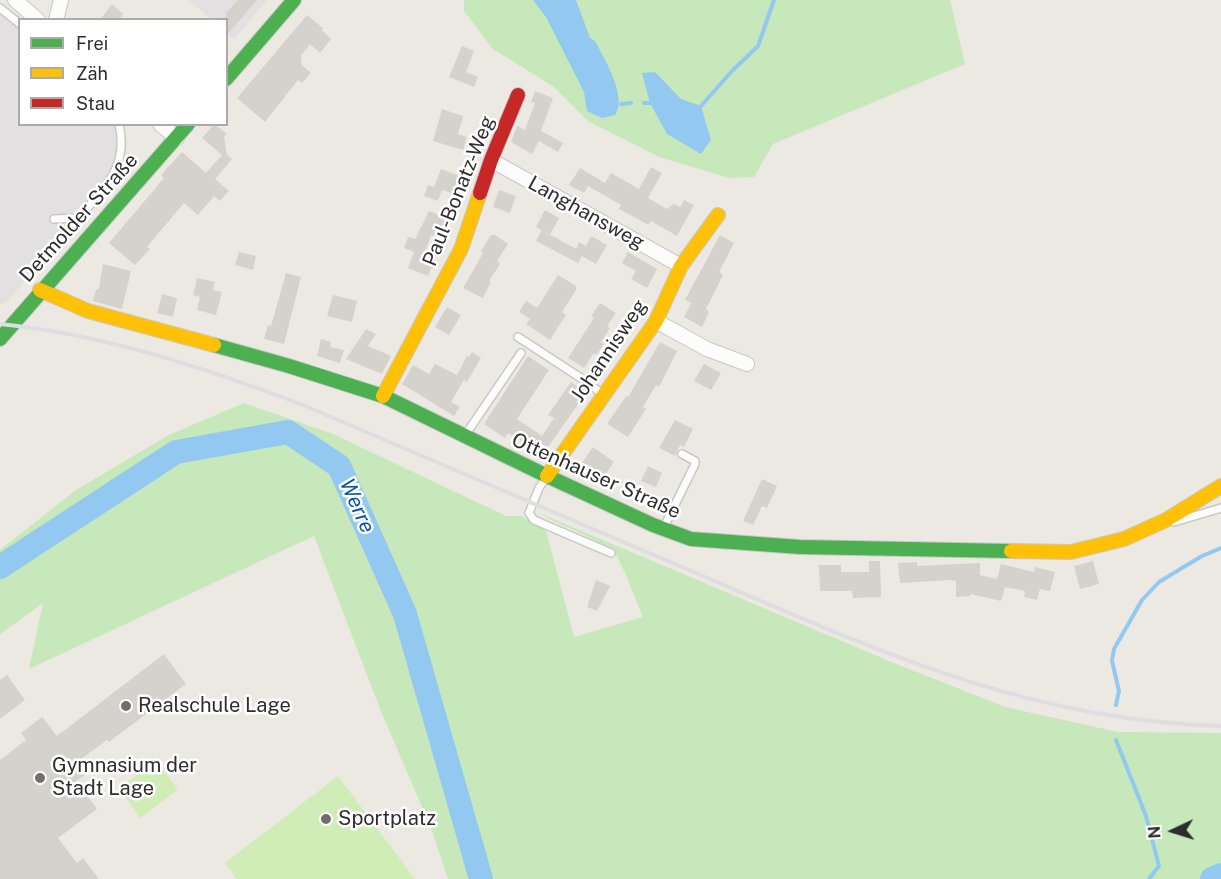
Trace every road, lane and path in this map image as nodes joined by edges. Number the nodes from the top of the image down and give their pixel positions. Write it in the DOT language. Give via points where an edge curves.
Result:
graph roads {
  1 [pos="15,0"];
  2 [pos="61,0"];
  3 [pos="294,0"];
  4 [pos="0,8"];
  5 [pos="36,18"];
  6 [pos="56,18"];
  7 [pos="18,22"];
  8 [pos="228,78"];
  9 [pos="518,95"];
  10 [pos="119,126"];
  11 [pos="162,126"];
  12 [pos="186,126"];
  13 [pos="177,138"];
  14 [pos="491,160"];
  15 [pos="718,215"];
  16 [pos="54,219"];
  17 [pos="681,266"];
  18 [pos="40,290"];
  19 [pos="656,321"];
  20 [pos="518,337"];
  21 [pos="0,339"];
  22 [pos="521,352"];
  23 [pos="747,364"];
  24 [pos="603,395"];
  25 [pos="383,396"];
  26 [pos="465,436"];
  27 [pos="682,454"];
  28 [pos="547,476"];
  29 [pos="1221,486"];
  30 [pos="1221,508"];
  31 [pos="1166,520"];
  32 [pos="663,529"];
  33 [pos="611,554"];
  1 -- 5 [label="street"];
  2 -- 6 [label="street"];
  3 -- 8 [label="street"];
  4 -- 7 [label="lane"];
  9 -- 14 [label="street, Paul-Bonatz-Weg"];
  10 -- 16 [label="lane" via="123,141 116,173 79,219"];
  11 -- 13 [label="street"];
  12 -- 13 [label="street, Detmolder Straße"];
  13 -- 18 [label="street, Detmolder Straße"];
  14 -- 17 [label="street, Langhansweg"];
  14 -- 25 [label="street, Paul-Bonatz-Weg" via="461,249"];
  15 -- 17 [label="street, Johannisweg"];
  17 -- 19 [label="street, Johannisweg"];
  18 -- 21 [label="street, Detmolder Straße"];
  18 -- 25 [label="street, Ottenhauser Straße" via="88,311"];
  19 -- 23 [label="street" via="707,349"];
  19 -- 24 [label="street, Johannisweg"];
  20 -- 24 [label="lane"];
  22 -- 26 [label="lane"];
  24 -- 28 [label="street, Johannisweg"];
  25 -- 26 [label="street, Ottenhauser Straße"];
  26 -- 28 [label="street, Ottenhauser Straße"];
  27 -- 32 [label="lane" via="695,464"];
  28 -- 32 [label="street, Ottenhauser Straße"];
  28 -- 33 [label="lane" via="529,513 534,520"];
  29 -- 31 [label="street, Ottenhauser Straße"];
  30 -- 31 [label="lane" via="1177,523"];
  31 -- 32 [label="street, Ottenhauser Straße" via="1124,539 1071,552 730,543 691,539"];
}
